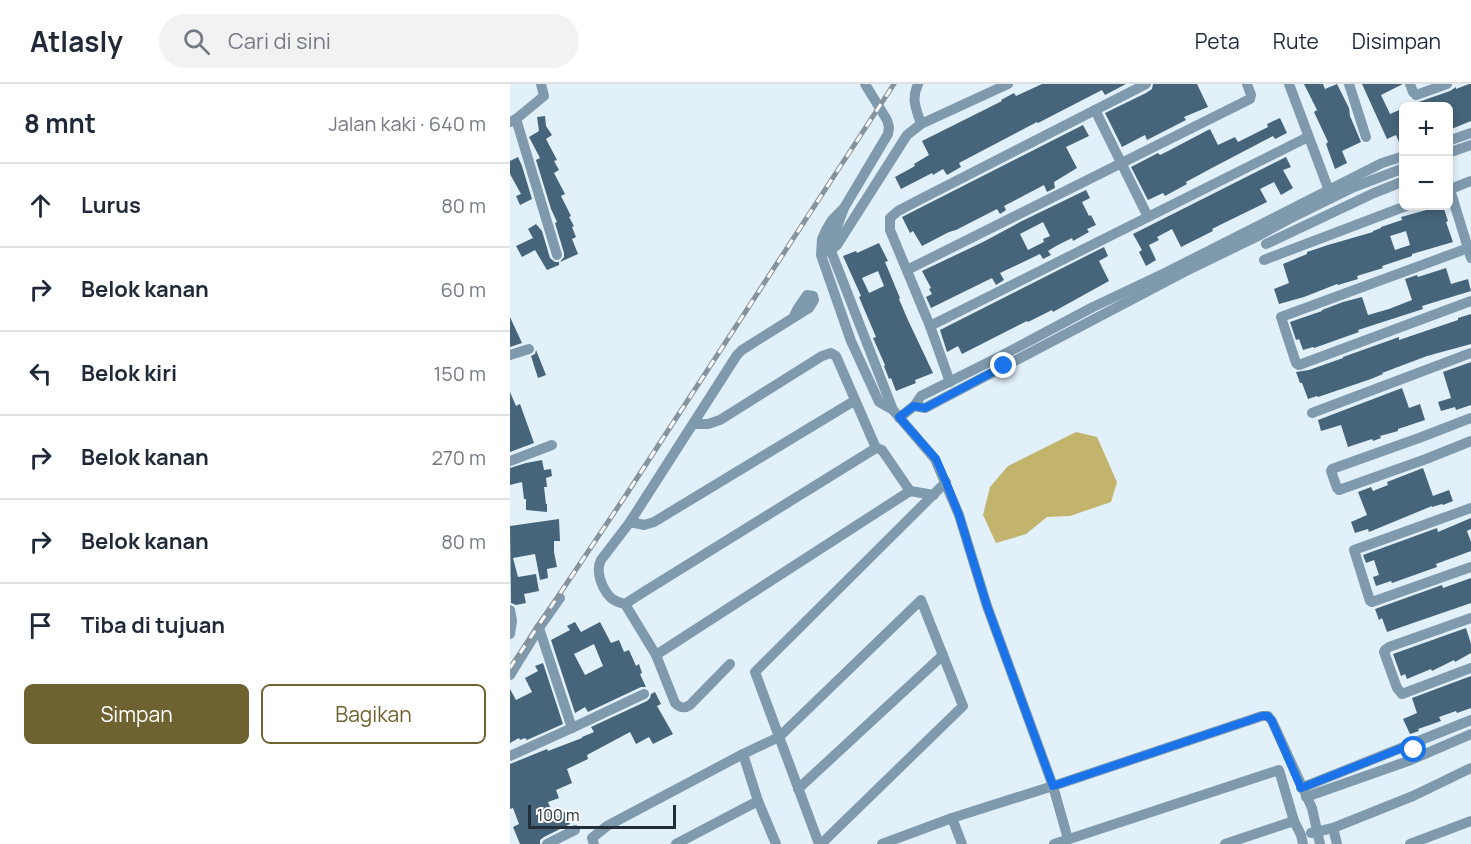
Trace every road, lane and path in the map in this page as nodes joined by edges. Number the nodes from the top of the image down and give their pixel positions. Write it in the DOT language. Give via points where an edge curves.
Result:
graph roads {
  1 [pos="541,84"];
  2 [pos="865,84"];
  3 [pos="918,84"];
  4 [pos="1008,84"];
  5 [pos="1146,84"];
  6 [pos="1246,84"];
  7 [pos="1289,84"];
  8 [pos="1349,84"];
  9 [pos="1410,84"];
  10 [pos="1447,84"];
  11 [pos="1095,110"];
  12 [pos="513,121"];
  13 [pos="921,124"];
  14 [pos="1471,133"];
  15 [pos="1308,137"];
  16 [pos="1365,137"];
  17 [pos="1453,140"];
  18 [pos="1471,145"];
  19 [pos="1453,152"];
  20 [pos="1399,158"];
  21 [pos="1121,163"];
  22 [pos="1399,170"];
  23 [pos="1471,182"];
  24 [pos="1399,183"];
  25 [pos="1453,187"];
  26 [pos="1330,194"];
  27 [pos="1453,200"];
  28 [pos="1399,209"];
  29 [pos="1148,217"];
  30 [pos="1266,244"];
  31 [pos="1470,251"];
  32 [pos="826,253"];
  33 [pos="557,255"];
  34 [pos="1264,260"];
  35 [pos="907,270"];
  36 [pos="1471,301"];
  37 [pos="793,318"];
  38 [pos="930,326"];
  39 [pos="864,334"];
  40 [pos="851,341"];
  41 [pos="530,349"];
  42 [pos="1471,354"];
  43 [pos="510,355"];
  44 [pos="1002,361"];
  45 [pos="950,382"];
  46 [pos="854,401"];
  47 [pos="914,406"];
  48 [pos="1312,413"];
  49 [pos="896,414"];
  50 [pos="1471,418"];
  51 [pos="693,424"];
  52 [pos="1471,441"];
  53 [pos="552,445"];
  54 [pos="876,448"];
  55 [pos="510,461"];
  56 [pos="946,482"];
  57 [pos="910,491"];
  58 [pos="934,495"];
  59 [pos="1471,508"];
  60 [pos="630,522"];
  61 [pos="1471,567"];
  62 [pos="560,598"];
  63 [pos="626,604"];
  64 [pos="510,610"];
  65 [pos="1471,618"];
  66 [pos="539,628"];
  67 [pos="510,634"];
  68 [pos="656,655"];
  69 [pos="943,655"];
  70 [pos="730,664"];
  71 [pos="1471,668"];
  72 [pos="510,675"];
  73 [pos="644,694"];
  74 [pos="1471,720"];
  75 [pos="572,728"];
  76 [pos="1471,734"];
  77 [pos="779,737"];
  78 [pos="1406,746"];
  79 [pos="743,754"];
  80 [pos="510,756"];
  81 [pos="1417,757"];
  82 [pos="1405,762"];
  83 [pos="1471,768"];
  84 [pos="1053,786"];
  85 [pos="798,789"];
  86 [pos="1304,792"];
  87 [pos="758,801"];
  88 [pos="952,818"];
  89 [pos="1294,820"];
  90 [pos="1471,820"];
  91 [pos="1333,828"];
  92 [pos="575,830"];
  93 [pos="1316,832"];
  94 [pos="1068,839"];
  95 [pos="1302,840"];
  96 [pos="547,844"];
  97 [pos="594,844"];
  98 [pos="676,844"];
  99 [pos="776,844"];
  100 [pos="820,844"];
  101 [pos="882,844"];
  102 [pos="962,844"];
  103 [pos="1054,844"];
  104 [pos="1225,844"];
  105 [pos="1320,844"];
  106 [pos="1337,844"];
  107 [pos="1410,844"];
  1 -- 12 [label="street" via="544,96"];
  2 -- 32 [label="street" via="887,120 888,134 822,239"];
  3 -- 13 [label="street" via="914,93"];
  4 -- 13 [label="street"];
  5 -- 11 [label="street"];
  6 -- 21 [label="street" via="1250,99"];
  7 -- 15 [label="street"];
  8 -- 16 [label="street"];
  9 -- 10 [label="street" via="1416,95"];
  11 -- 21 [label="street"];
  11 -- 35 [label="street" via="893,215 890,230"];
  12 -- 33 [label="street"];
  13 -- 32 [label="street" via="908,135 837,245"];
  14 -- 17 [label="street"];
  15 -- 26 [label="street"];
  15 -- 29 [label="street"];
  18 -- 19 [label="street"];
  20 -- 26 [label="street" via="1382,163"];
  21 -- 29 [label="street"];
  21 -- 35 [label="street"];
  22 -- 26 [label="street"];
  23 -- 25 [label="street"];
  24 -- 30 [label="street"];
  26 -- 44 [label="street" via="1093,307"];
  27 -- 31 [label="street"];
  28 -- 34 [label="street"];
  29 -- 38 [label="street"];
  31 -- 36 [label="street" via="1281,317 1299,365"];
  32 -- 39 [label="street"];
  32 -- 40 [label="street"];
  35 -- 38 [label="street"];
  37 -- 51 [label="street" via="742,350"];
  38 -- 45 [label="street"];
  39 -- 40 [label="street"];
  39 -- 49 [label="street"];
  40 -- 49 [label="street" via="879,402"];
  41 -- 43 [label="street"];
  42 -- 48 [label="street"];
  44 -- 45 [label="street"];
  44 -- 47 [label="street" via="925,408"];
  45 -- 47 [label="street" via="921,396"];
  46 -- 51 [label="street" via="836,356 828,353 720,420"];
  46 -- 54 [label="street"];
  46 -- 60 [label="street" via="654,522"];
  47 -- 49 [label="street"];
  49 -- 56 [label="street" via="936,459"];
  50 -- 52 [label="street" via="1331,471 1339,490"];
  51 -- 60 [label="street"];
  53 -- 55 [label="street"];
  54 -- 57 [label="street" via="882,450"];
  54 -- 63 [label="street"];
  56 -- 58 [label="street"];
  56 -- 84 [label="street"];
  57 -- 58 [label="street"];
  57 -- 68 [label="street"];
  58 -- 77 [label="street" via="755,672"];
  59 -- 61 [label="street" via="1354,550 1372,602"];
  60 -- 63 [label="street" via="598,566 607,593"];
  62 -- 66 [label="street"];
  63 -- 68 [label="street"];
  64 -- 67 [label="street"];
  65 -- 71 [label="street" via="1384,651 1402,694"];
  66 -- 72 [label="street"];
  66 -- 75 [label="street"];
  68 -- 70 [label="street" via="675,703 683,708"];
  69 -- 77 [label="street" via="921,600"];
  69 -- 85 [label="street"];
  69 -- 100 [label="street" via="963,706"];
  73 -- 75 [label="street"];
  74 -- 78 [label="street"];
  75 -- 80 [label="street"];
  76 -- 81 [label="street"];
  77 -- 79 [label="street"];
  77 -- 85 [label="street"];
  78 -- 81 [label="street"];
  78 -- 82 [label="street"];
  78 -- 86 [label="street"];
  79 -- 87 [label="street"];
  79 -- 97 [label="street" via="607,826 592,838"];
  81 -- 82 [label="street"];
  82 -- 86 [label="street"];
  83 -- 91 [label="street"];
  84 -- 86 [label="street" via="1268,716"];
  84 -- 88 [label="street"];
  84 -- 94 [label="street"];
  85 -- 100 [label="street"];
  86 -- 93 [label="street" via="1312,808"];
  87 -- 98 [label="street"];
  87 -- 99 [label="street"];
  88 -- 101 [label="street"];
  88 -- 102 [label="street"];
  89 -- 94 [label="street" via="1279,770"];
  89 -- 95 [label="street"];
  89 -- 104 [label="street"];
  90 -- 107 [label="street"];
  91 -- 93 [label="street"];
  91 -- 106 [label="street"];
  92 -- 96 [label="street"];
  93 -- 95 [label="street"];
  93 -- 105 [label="street"];
  94 -- 103 [label="street"];
}
